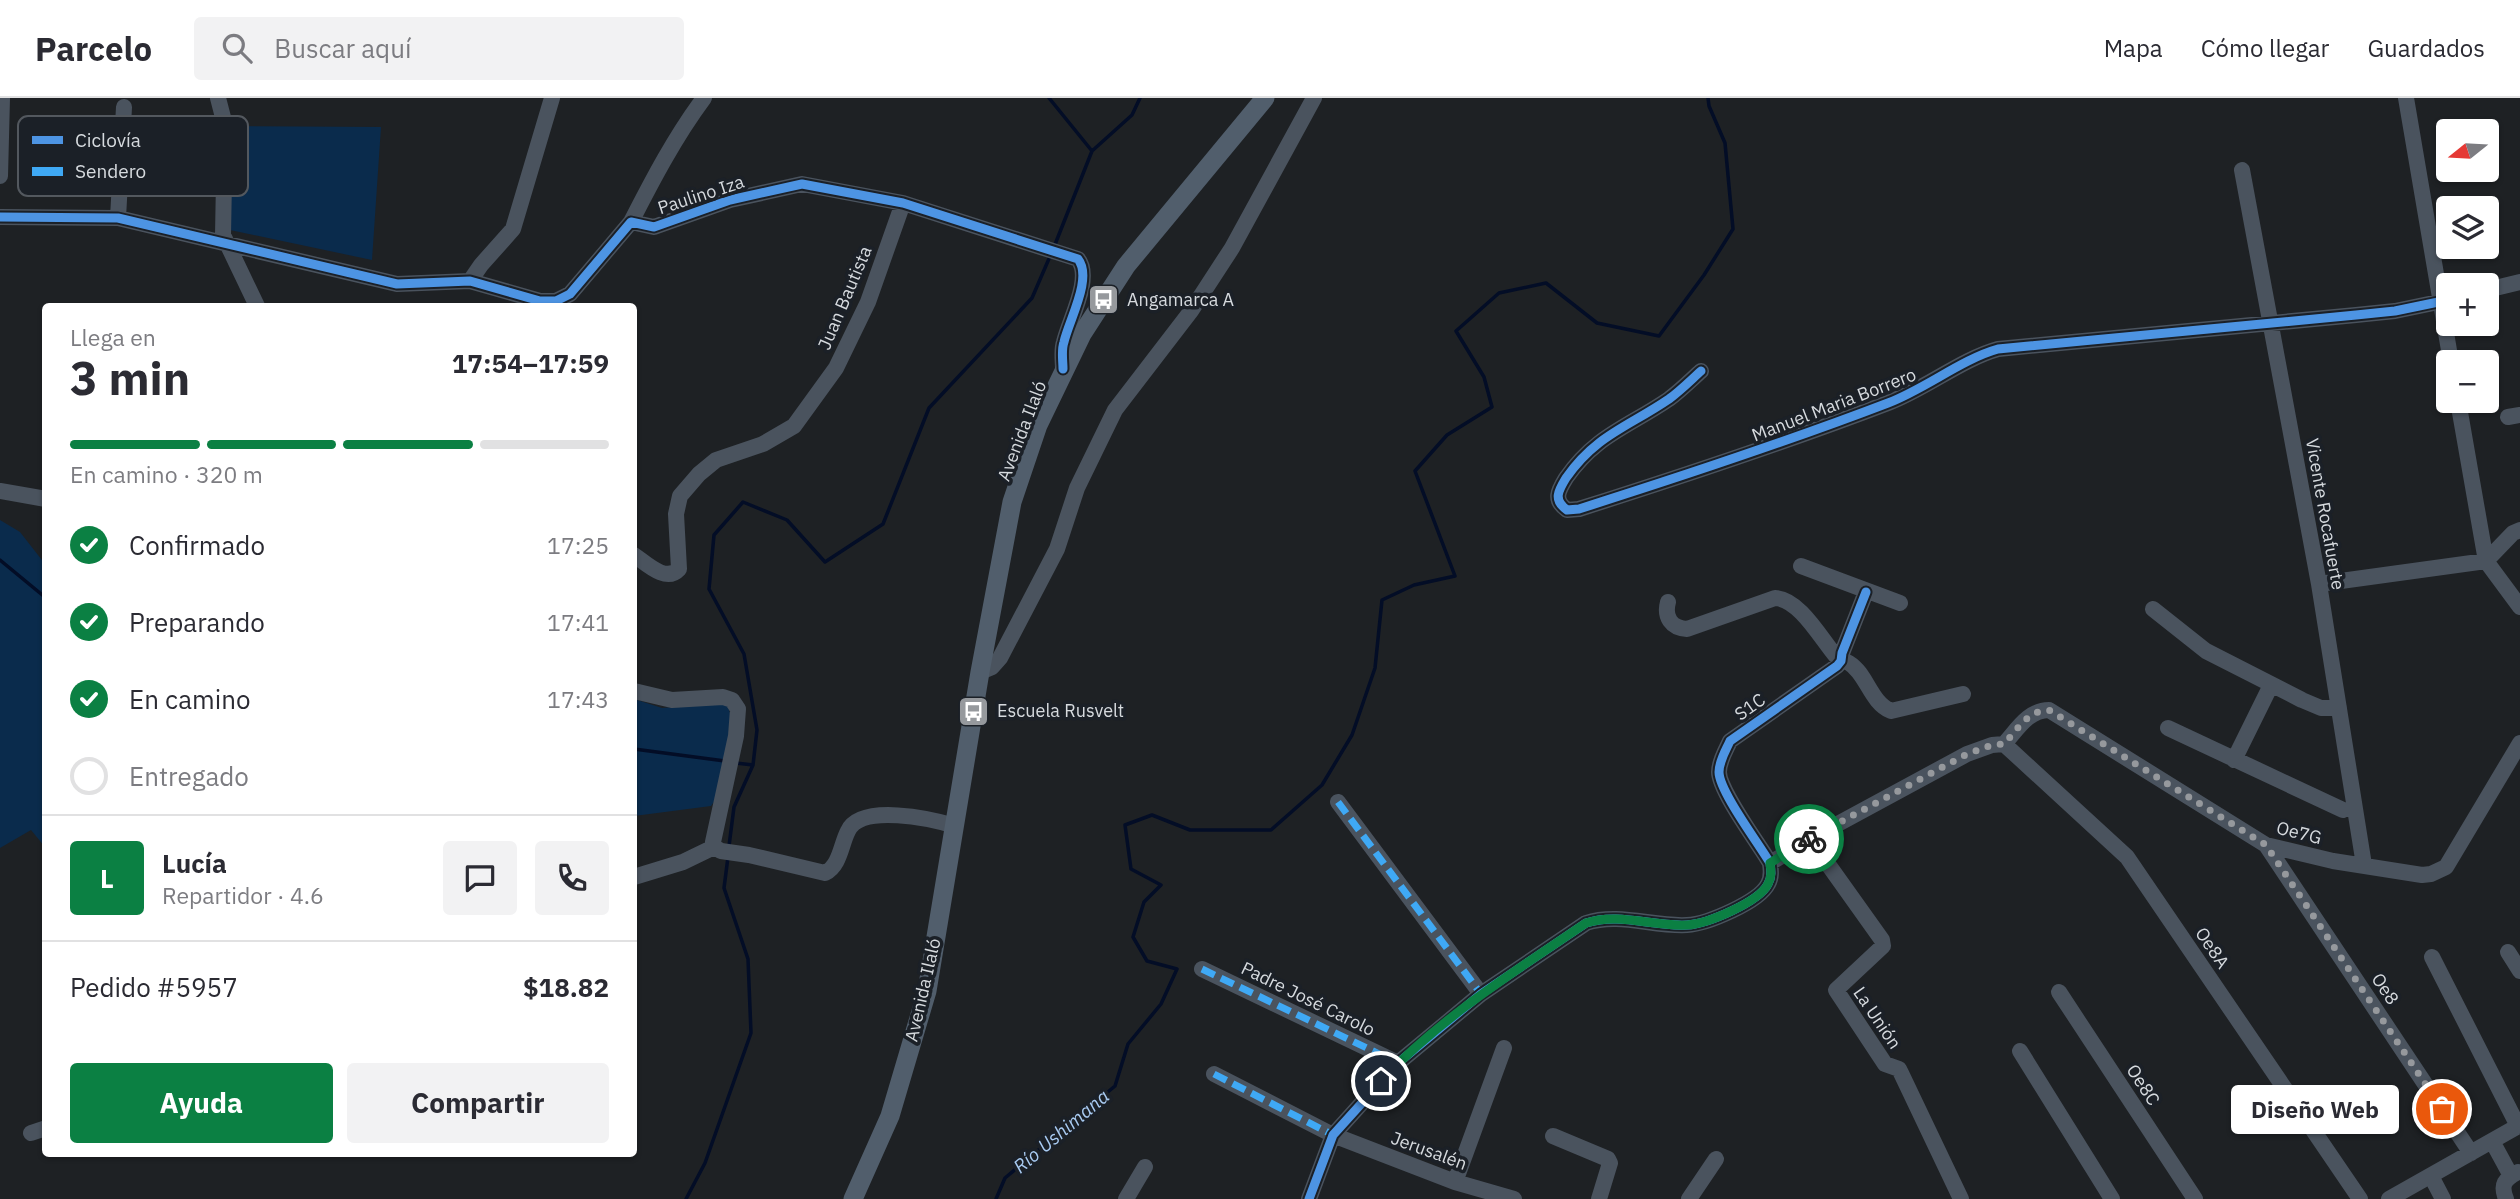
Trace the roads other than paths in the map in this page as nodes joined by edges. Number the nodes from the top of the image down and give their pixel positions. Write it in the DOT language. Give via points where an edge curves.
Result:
graph roads {
  1 [pos="2,98"];
  2 [pos="218,98"];
  3 [pos="552,98"];
  4 [pos="704,98"];
  5 [pos="1265,98"];
  6 [pos="1314,98"];
  7 [pos="2406,98"];
  8 [pos="124,107"];
  9 [pos="124,116"];
  10 [pos="223,116"];
  11 [pos="2242,170"];
  12 [pos="0,176"];
  13 [pos="119,196"];
  14 [pos="224,196"];
  15 [pos="903,203"];
  16 [pos="0,217"];
  17 [pos="118,218"];
  18 [pos="631,222"];
  19 [pos="226,243"];
  20 [pos="2439,273"];
  21 [pos="470,281"];
  22 [pos="2520,282"];
  23 [pos="2499,287"];
  24 [pos="256,303"];
  25 [pos="2436,303"];
  26 [pos="2272,323"];
  27 [pos="1063,369"];
  28 [pos="1701,371"];
  29 [pos="2460,413"];
  30 [pos="0,491"];
  31 [pos="42,498"];
  32 [pos="2520,530"];
  33 [pos="637,557"];
  34 [pos="2486,561"];
  35 [pos="1801,566"];
  36 [pos="2319,584"];
  37 [pos="1866,592"];
  38 [pos="1668,602"];
  39 [pos="1900,603"];
  40 [pos="2520,607"];
  41 [pos="2153,609"];
  42 [pos="1841,661"];
  43 [pos="980,672"];
  44 [pos="2271,685"];
  45 [pos="637,692"];
  46 [pos="1963,694"];
  47 [pos="2339,708"];
  48 [pos="2168,728"];
  49 [pos="2520,743"];
  50 [pos="2004,744"];
  51 [pos="2234,760"];
  52 [pos="1338,802"];
  53 [pos="2343,810"];
  54 [pos="955,826"];
  55 [pos="1810,839"];
  56 [pos="2266,845"];
  57 [pos="718,849"];
  58 [pos="1770,863"];
  59 [pos="2364,865"];
  60 [pos="637,876"];
  61 [pos="2508,952"];
  62 [pos="2432,957"];
  63 [pos="1202,969"];
  64 [pos="2520,971"];
  65 [pos="2059,992"];
  66 [pos="1481,994"];
  67 [pos="1504,1048"];
  68 [pos="2020,1051"];
  69 [pos="1398,1063"];
  70 [pos="1214,1074"];
  71 [pos="2519,1126"];
  72 [pos="1333,1135"];
  73 [pos="1553,1136"];
  74 [pos="2492,1141"];
  75 [pos="2471,1153"];
  76 [pos="1716,1159"];
  77 [pos="1145,1167"];
  78 [pos="2515,1174"];
  79 [pos="2431,1176"];
  80 [pos="1455,1182"];
  81 [pos="857,1198"];
  82 [pos="1126,1199"];
  83 [pos="1309,1199"];
  84 [pos="1514,1199"];
  85 [pos="1599,1199"];
  86 [pos="1689,1199"];
  87 [pos="1961,1199"];
  88 [pos="2112,1199"];
  89 [pos="2195,1199"];
  90 [pos="2360,1199"];
  91 [pos="2389,1199"];
  92 [pos="2443,1199"];
  93 [pos="2505,1199"];
  1 -- 12 [label="street"];
  2 -- 10 [label="street"];
  3 -- 21 [label="street" via="513,229"];
  4 -- 18 [label="street" via="659,166"];
  5 -- 27 [label="main road, Avenida Ilaló" via="1126,265"];
  6 -- 43 [label="street" via="1232,248 1191,311 1115,410 1077,488 1057,549 1000,658"];
  7 -- 20 [label="street"];
  8 -- 9 [label="street"];
  11 -- 26 [label="street, Vicente Rocafuerte"];
  13 -- 17 [label="street"];
  14 -- 19 [label="street"];
  15 -- 18 [label="street, Paulino Iza" via="802,184 730,200 654,227"];
  15 -- 27 [label="street, Paulino Iza" via="1083,264 1084,280 1063,345"];
  15 -- 33 [label="street, Juan Bautista" via="868,302 847,346 794,426 763,444 716,460 680,496 676,514 679,569 674,575 667,576"];
  16 -- 17 [label="street"];
  17 -- 19 [label="street"];
  18 -- 21 [label="street" via="570,294 555,301"];
  19 -- 21 [label="street" via="397,284"];
  19 -- 24 [label="street"];
  22 -- 23 [label="street"];
  25 -- 26 [label="street, Manuel Maria Borrero"];
  26 -- 28 [label="street, Manuel Maria Borrero" via="1998,349 1892,402 1778,445 1579,509 1563,507 1558,491 1601,439 1670,398"];
  26 -- 36 [label="street, Vicente Rocafuerte"];
  27 -- 43 [label="main road, Avenida Ilaló" via="1012,502"];
  29 -- 34 [label="street"];
  30 -- 31 [label="street"];
  32 -- 34 [label="street"];
  34 -- 36 [label="street"];
  34 -- 40 [label="street"];
  35 -- 37 [label="street"];
  36 -- 47 [label="street, Vicente Rocafuerte"];
  37 -- 39 [label="street"];
  37 -- 42 [label="street"];
  38 -- 42 [label="street" via="1670,622 1687,629 1775,598 1787,600"];
  41 -- 44 [label="street" via="2200,647"];
  42 -- 46 [label="street" via="1850,663 1891,711"];
  42 -- 58 [label="street, S1C" via="1730,741 1723,755 1719,773 1725,791"];
  43 -- 54 [label="main road, Avenida Ilaló"];
  44 -- 47 [label="street" via="2317,706"];
  44 -- 51 [label="street"];
  45 -- 57 [label="street" via="671,700 723,697 738,709 713,842"];
  47 -- 59 [label="street, Vicente Rocafuerte"];
  48 -- 51 [label="street"];
  49 -- 59 [label="street, Oe7G" via="2446,867 2422,875"];
  50 -- 55 [label="street" via="1967,754"];
  50 -- 56 [label="street, Oe7G" via="2030,716 2049,710"];
  50 -- 90 [label="street, Oe8A" via="2127,857"];
  51 -- 53 [label="street"];
  52 -- 66 [label="street"];
  54 -- 57 [label="street" via="904,816 862,818 849,828 835,863 825,873"];
  54 -- 81 [label="main road, Avenida Ilaló" via="927,991 890,1116"];
  55 -- 58 [label="street"];
  55 -- 87 [label="street, La Unión" via="1882,940 1883,946 1836,990 1885,1064 1899,1069"];
  56 -- 59 [label="street, Oe7G"];
  56 -- 75 [label="street, Oe8"];
  57 -- 60 [label="street"];
  58 -- 66 [label="street" via="1772,873 1763,891 1721,915 1690,925 1593,920"];
  61 -- 64 [label="street"];
  62 -- 71 [label="street"];
  63 -- 69 [label="street, Padre José Carolo"];
  65 -- 89 [label="street, Oe8C"];
  66 -- 69 [label="street"];
  67 -- 80 [label="street"];
  68 -- 88 [label="street"];
  69 -- 72 [label="street"];
  70 -- 72 [label="street, Jerusalén"];
  71 -- 74 [label="street"];
  72 -- 80 [label="street, Jerusalén"];
  72 -- 83 [label="street"];
  73 -- 85 [label="street" via="1608,1159"];
  74 -- 75 [label="street"];
  74 -- 78 [label="street"];
  75 -- 79 [label="street"];
  76 -- 86 [label="street"];
  77 -- 82 [label="street"];
  78 -- 93 [label="street" via="2503,1184"];
  79 -- 91 [label="street"];
  79 -- 92 [label="street"];
  80 -- 84 [label="street, Jerusalén"];
}
